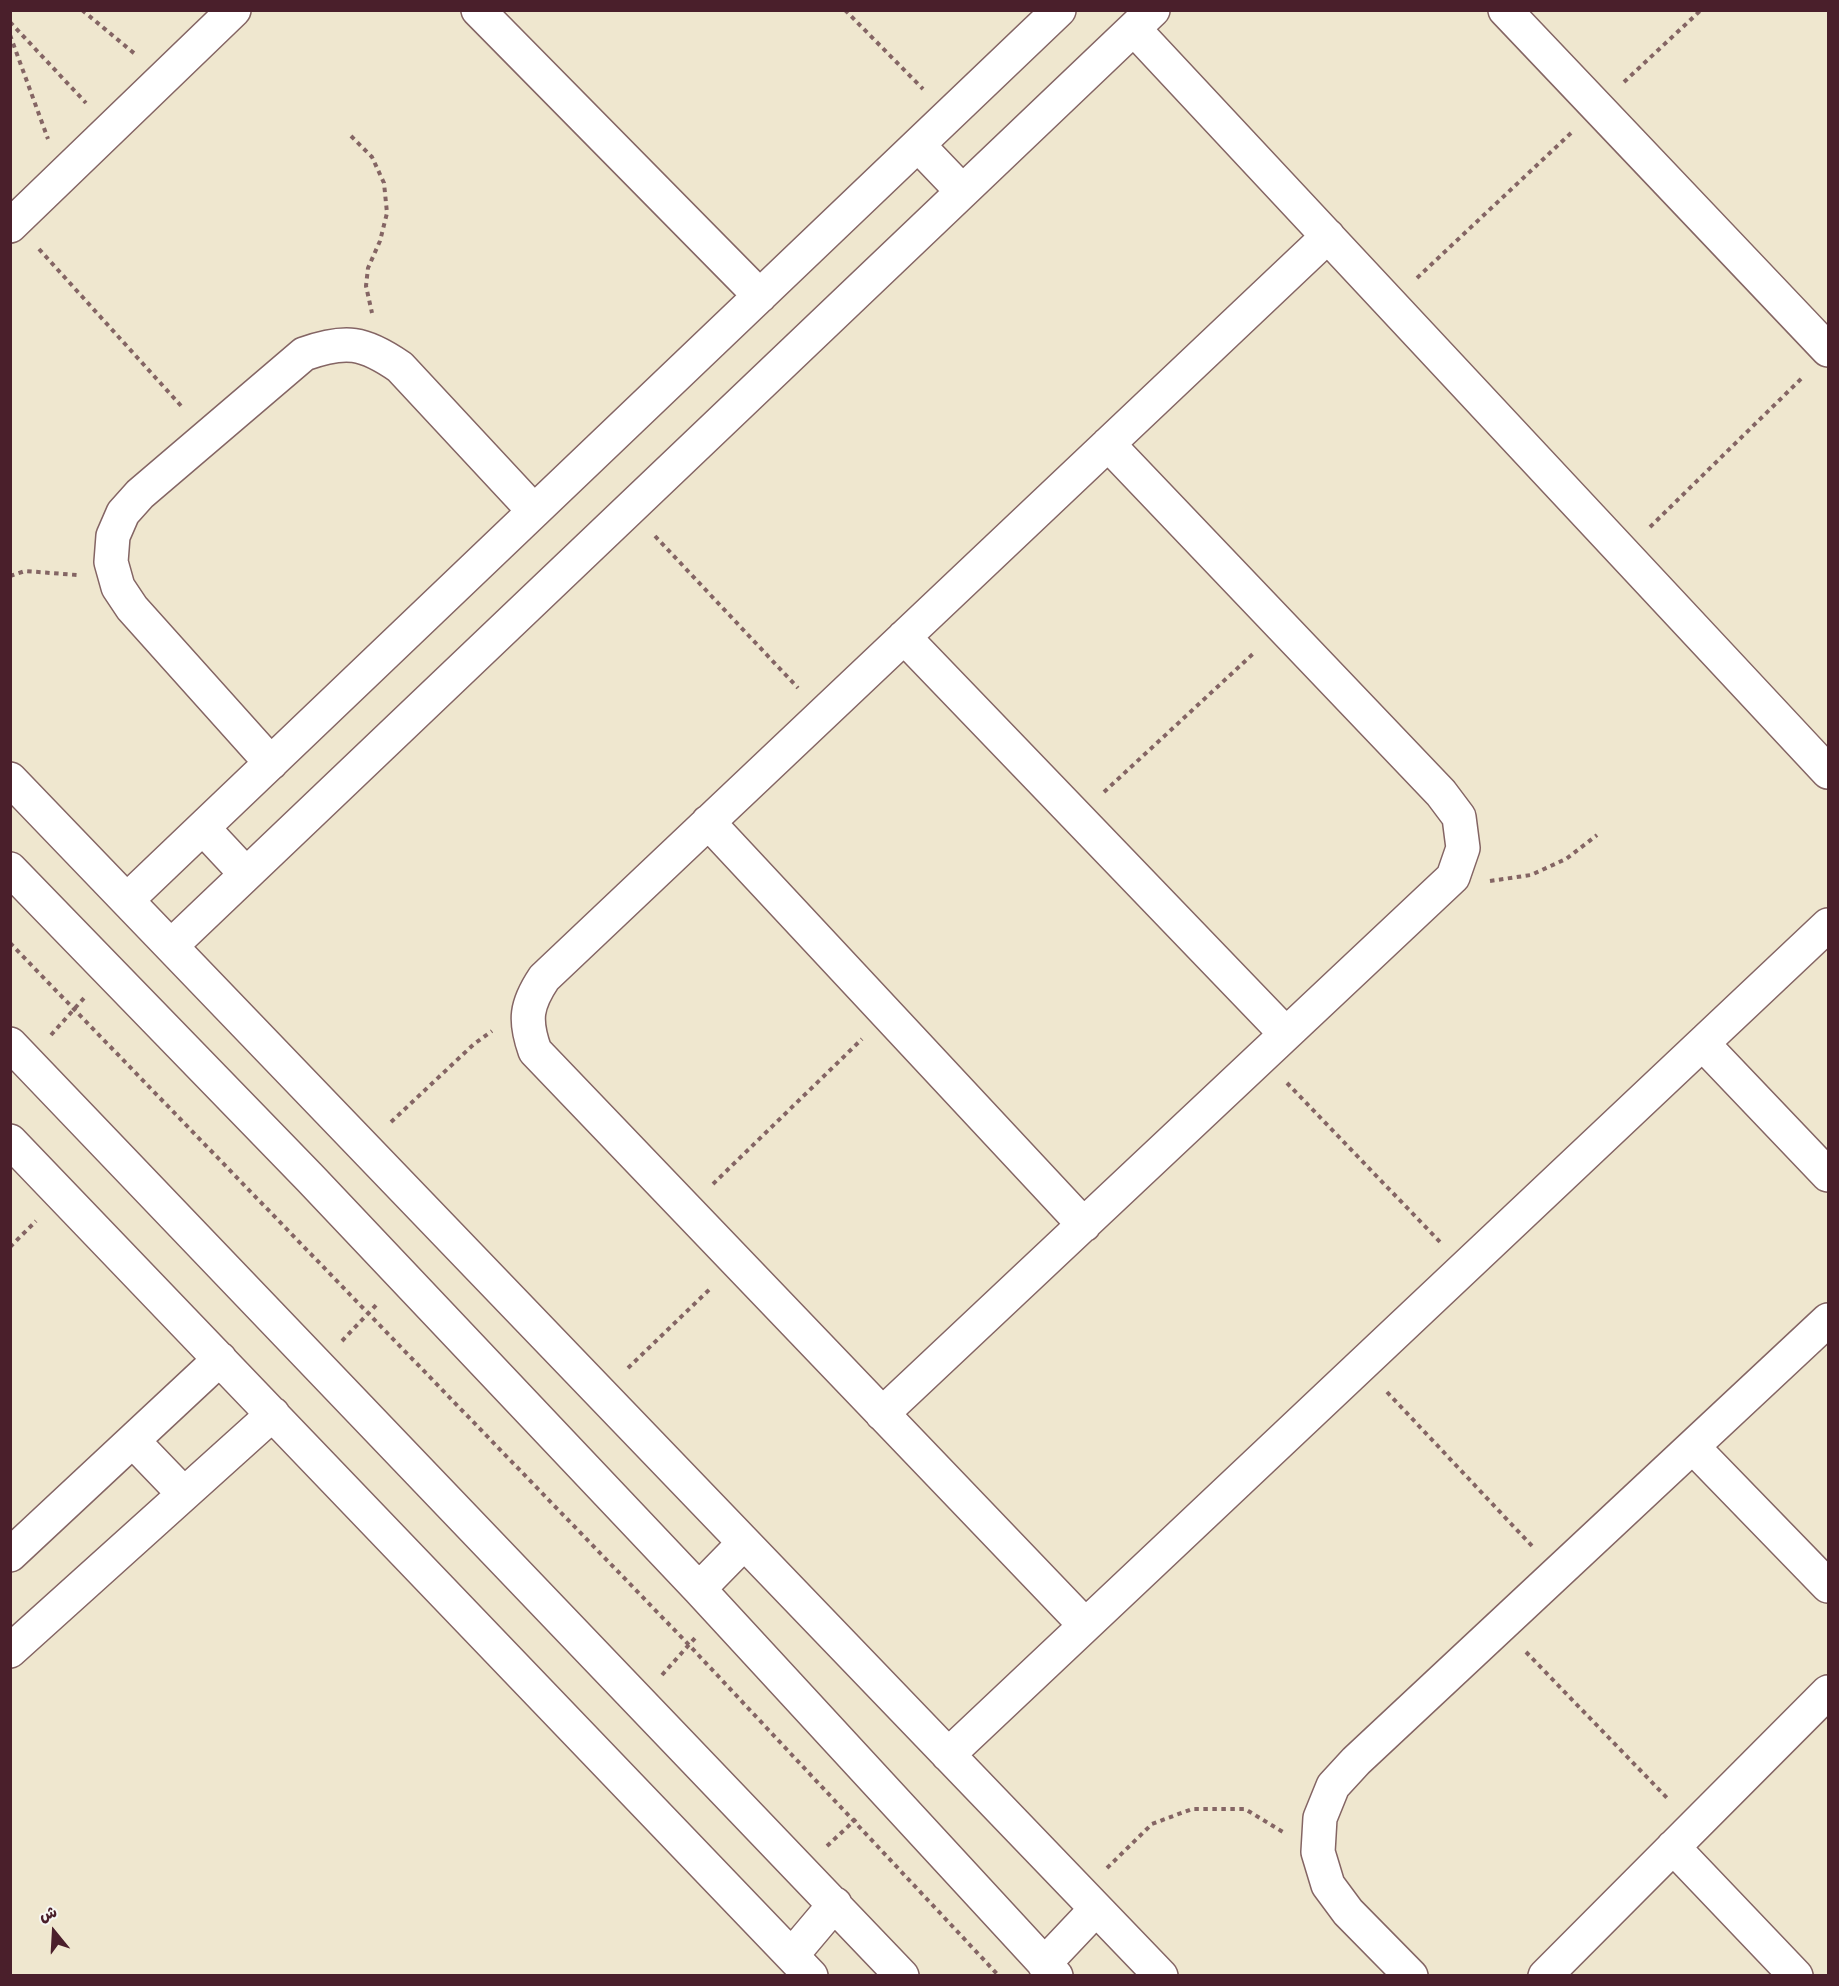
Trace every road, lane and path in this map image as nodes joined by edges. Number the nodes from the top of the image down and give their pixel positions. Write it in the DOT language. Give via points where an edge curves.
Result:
graph roads {
  1 [pos="82,10"];
  2 [pos="234,10"];
  3 [pos="477,10"];
  4 [pos="845,10"];
  5 [pos="1059,10"];
  6 [pos="1505,10"];
  7 [pos="1701,10"];
  8 [pos="1143,20"];
  9 [pos="10,22"];
  10 [pos="10,35"];
  11 [pos="164,79"];
  12 [pos="1598,107"];
  13 [pos="87,108"];
  14 [pos="949,115"];
  15 [pos="351,136"];
  16 [pos="918,145"];
  17 [pos="52,149"];
  18 [pos="962,191"];
  19 [pos="12,224"];
  20 [pos="1328,236"];
  21 [pos="760,296"];
  22 [pos="1390,303"];
  23 [pos="379,352"];
  24 [pos="1820,360"];
  25 [pos="208,435"];
  26 [pos="1108,444"];
  27 [pos="630,509"];
  28 [pos="534,511"];
  29 [pos="1623,553"];
  30 [pos="10,576"];
  31 [pos="118,587"];
  32 [pos="1282,626"];
  33 [pos="904,637"];
  34 [pos="822,714"];
  35 [pos="271,763"];
  36 [pos="1828,772"];
  37 [pos="14,791"];
  38 [pos="1077,817"];
  39 [pos="708,822"];
  40 [pos="203,828"];
  41 [pos="1597,835"];
  42 [pos="10,869"];
  43 [pos="246,874"];
  44 [pos="1453,876"];
  45 [pos="127,900"];
  46 [pos="1828,925"];
  47 [pos="10,943"];
  48 [pos="171,946"];
  49 [pos="108,970"];
  50 [pos="74,1009"];
  51 [pos="527,1013"];
  52 [pos="887,1014"];
  53 [pos="1286,1034"];
  54 [pos="1703,1044"];
  55 [pos="1262,1056"];
  56 [pos="16,1062"];
  57 [pos="10,1141"];
  58 [pos="364,1147"];
  59 [pos="1828,1175"];
  60 [pos="687,1209"];
  61 [pos="1084,1225"];
  62 [pos="737,1262"];
  63 [pos="1465,1268"];
  64 [pos="404,1276"];
  65 [pos="368,1314"];
  66 [pos="1828,1320"];
  67 [pos="220,1359"];
  68 [pos="1362,1365"];
  69 [pos="319,1366"];
  70 [pos="602,1394"];
  71 [pos="273,1414"];
  72 [pos="882,1414"];
  73 [pos="133,1441"];
  74 [pos="1693,1447"];
  75 [pos="184,1494"];
  76 [pos="744,1543"];
  77 [pos="10,1556"];
  78 [pos="1557,1573"];
  79 [pos="1828,1586"];
  80 [pos="709,1600"];
  81 [pos="1085,1625"];
  82 [pos="1501,1626"];
  83 [pos="689,1645"];
  84 [pos="10,1651"];
  85 [pos="1828,1692"];
  86 [pos="638,1700"];
  87 [pos="948,1755"];
  88 [pos="885,1791"];
  89 [pos="854,1820"];
  90 [pos="1684,1837"];
  91 [pos="1318,1852"];
  92 [pos="802,1870"];
  93 [pos="1088,1901"];
  94 [pos="835,1905"];
  95 [pos="802,1965"];
  96 [pos="1050,1970"];
  97 [pos="902,1976"];
  98 [pos="999,1976"];
  99 [pos="1161,1976"];
  100 [pos="1411,1976"];
  101 [pos="1545,1976"];
  102 [pos="1797,1976"];
  1 -- 11 [label="path"];
  2 -- 11 [label="street"];
  3 -- 21 [label="street"];
  4 -- 14 [label="path"];
  5 -- 14 [label="street"];
  6 -- 12 [label="street"];
  7 -- 12 [label="path"];
  8 -- 18 [label="street"];
  8 -- 20 [label="street"];
  9 -- 13 [label="path" via="84,98"];
  10 -- 17 [label="path"];
  11 -- 19 [label="street"];
  12 -- 22 [label="path"];
  12 -- 24 [label="street"];
  14 -- 16 [label="street"];
  15 -- 23 [label="path" via="372,157 384,183 387,213 368,268 366,286"];
  16 -- 18 [label="street"];
  16 -- 21 [label="street"];
  18 -- 27 [label="street"];
  19 -- 25 [label="path"];
  20 -- 22 [label="street"];
  20 -- 26 [label="street"];
  21 -- 28 [label="street"];
  22 -- 29 [label="street"];
  23 -- 25 [label="street" via="354,345 328,345 304,354"];
  23 -- 28 [label="street" via="400,367"];
  24 -- 29 [label="path"];
  25 -- 31 [label="street" via="123,513 113,536 111,562"];
  26 -- 32 [label="street"];
  26 -- 33 [label="street"];
  27 -- 34 [label="path"];
  27 -- 43 [label="street"];
  28 -- 35 [label="street"];
  29 -- 36 [label="street"];
  30 -- 31 [label="path" via="25,571 80,575"];
  31 -- 35 [label="street" via="132,608"];
  32 -- 38 [label="path"];
  32 -- 44 [label="street" via="1441,793 1459,817 1463,848"];
  33 -- 34 [label="street"];
  33 -- 38 [label="street"];
  34 -- 39 [label="street"];
  35 -- 40 [label="street"];
  37 -- 45 [label="street"];
  38 -- 53 [label="street"];
  39 -- 51 [label="street" via="544,978"];
  39 -- 52 [label="street"];
  40 -- 43 [label="street"];
  40 -- 45 [label="street"];
  41 -- 44 [label="path" via="1566,859 1531,875 1492,881"];
  42 -- 49 [label="street"];
  43 -- 48 [label="street"];
  44 -- 53 [label="street"];
  45 -- 48 [label="street"];
  46 -- 54 [label="street"];
  47 -- 50 [label="path"];
  48 -- 58 [label="street"];
  49 -- 50 [label="path"];
  49 -- 64 [label="street"];
  50 -- 56 [label="path"];
  50 -- 65 [label="path"];
  51 -- 58 [label="path" via="474,1044"];
  51 -- 60 [label="street" via="528,1033 535,1051"];
  52 -- 60 [label="path"];
  52 -- 61 [label="street"];
  53 -- 55 [label="street"];
  54 -- 59 [label="street"];
  54 -- 63 [label="street"];
  55 -- 61 [label="street"];
  55 -- 63 [label="path"];
  56 -- 69 [label="street"];
  57 -- 67 [label="street"];
  58 -- 70 [label="street"];
  60 -- 62 [label="street"];
  61 -- 72 [label="street"];
  62 -- 70 [label="path"];
  62 -- 72 [label="street"];
  63 -- 68 [label="street"];
  64 -- 65 [label="path"];
  64 -- 80 [label="street"];
  65 -- 69 [label="path"];
  65 -- 83 [label="path"];
  66 -- 74 [label="street"];
  67 -- 71 [label="street"];
  67 -- 73 [label="street"];
  68 -- 78 [label="path"];
  68 -- 81 [label="street"];
  69 -- 86 [label="street"];
  70 -- 76 [label="street"];
  71 -- 75 [label="street"];
  71 -- 95 [label="street"];
  72 -- 81 [label="street"];
  73 -- 75 [label="street"];
  73 -- 77 [label="street"];
  74 -- 78 [label="street"];
  74 -- 79 [label="street"];
  75 -- 84 [label="street"];
  76 -- 80 [label="street"];
  76 -- 87 [label="street"];
  78 -- 82 [label="street"];
  80 -- 83 [label="path"];
  80 -- 88 [label="street"];
  81 -- 87 [label="street"];
  82 -- 90 [label="path"];
  82 -- 91 [label="street" via="1333,1786 1320,1818"];
  83 -- 86 [label="path"];
  83 -- 89 [label="path"];
  85 -- 90 [label="street"];
  86 -- 92 [label="street"];
  87 -- 93 [label="street"];
  88 -- 89 [label="path"];
  88 -- 96 [label="street"];
  89 -- 92 [label="path"];
  89 -- 98 [label="path"];
  90 -- 101 [label="street"];
  90 -- 102 [label="street"];
  91 -- 93 [label="path" via="1245,1809 1192,1809 1152,1824"];
  91 -- 100 [label="street" via="1328,1885 1348,1912"];
  92 -- 94 [label="street"];
  93 -- 96 [label="street"];
  93 -- 99 [label="street"];
  94 -- 95 [label="street"];
  94 -- 97 [label="street"];
}
